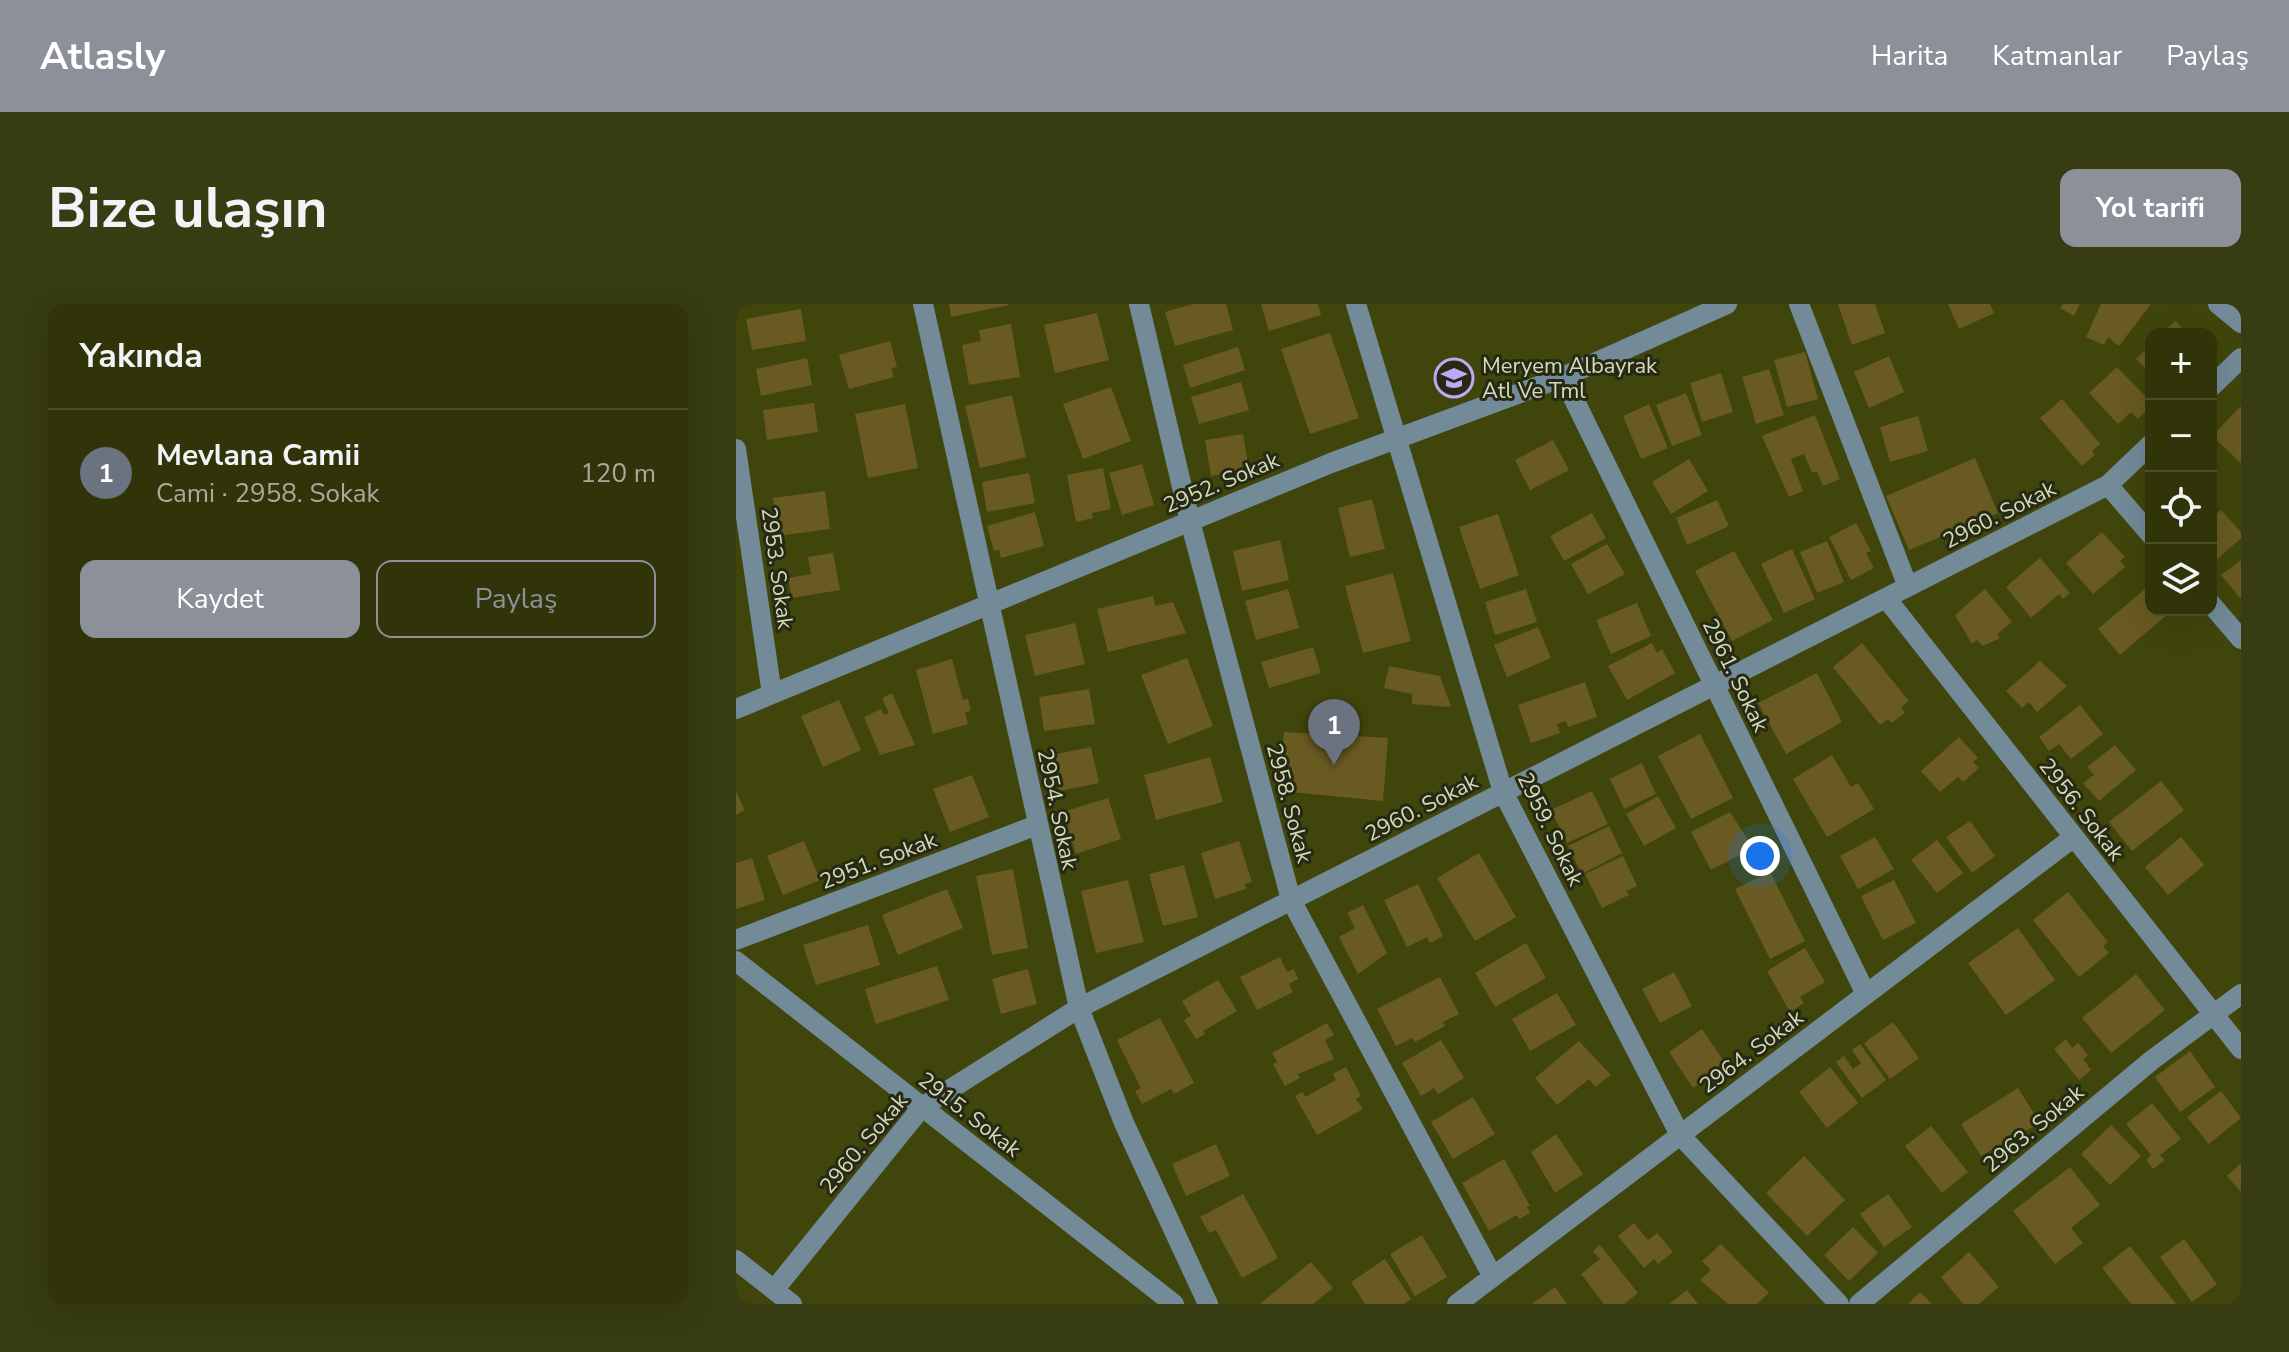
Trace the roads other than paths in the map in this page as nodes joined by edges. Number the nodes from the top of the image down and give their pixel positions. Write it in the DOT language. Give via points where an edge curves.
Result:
graph roads {
  1 [pos="923,304"];
  2 [pos="1139,304"];
  3 [pos="1356,304"];
  4 [pos="1727,304"];
  5 [pos="1799,304"];
  6 [pos="2218,304"];
  7 [pos="2241,323"];
  8 [pos="2241,358"];
  9 [pos="1563,377"];
  10 [pos="2217,381"];
  11 [pos="1396,438"];
  12 [pos="736,449"];
  13 [pos="2145,450"];
  14 [pos="2108,485"];
  15 [pos="1190,521"];
  16 [pos="2145,528"];
  17 [pos="1908,587"];
  18 [pos="1886,598"];
  19 [pos="989,604"];
  20 [pos="2217,611"];
  21 [pos="2241,639"];
  22 [pos="1714,685"];
  23 [pos="772,694"];
  24 [pos="736,709"];
  25 [pos="1503,792"];
  26 [pos="1037,825"];
  27 [pos="2074,837"];
  28 [pos="1291,900"];
  29 [pos="736,940"];
  30 [pos="736,961"];
  31 [pos="1866,994"];
  32 [pos="2241,994"];
  33 [pos="1079,1008"];
  34 [pos="2213,1013"];
  35 [pos="2241,1049"];
  36 [pos="922,1107"];
  37 [pos="1680,1135"];
  38 [pos="736,1260"];
  39 [pos="1493,1277"];
  40 [pos="774,1290"];
  41 [pos="792,1304"];
  42 [pos="1174,1304"];
  43 [pos="1208,1304"];
  44 [pos="1457,1304"];
  45 [pos="1839,1304"];
  46 [pos="1859,1304"];
  1 -- 19 [label="street, 2954. Sokak"];
  2 -- 15 [label="street, 2958. Sokak"];
  3 -- 11 [label="street, 2959. Sokak"];
  4 -- 9 [label="street, 2952. Sokak"];
  5 -- 17 [label="street"];
  6 -- 7 [label="street"];
  8 -- 10 [label="street"];
  9 -- 11 [label="street, 2952. Sokak"];
  9 -- 22 [label="street, 2961. Sokak"];
  11 -- 15 [label="street, 2952. Sokak"];
  11 -- 25 [label="street, 2959. Sokak"];
  12 -- 23 [label="street, 2953. Sokak"];
  13 -- 14 [label="street, 2960. Sokak"];
  14 -- 16 [label="street"];
  14 -- 17 [label="street, 2960. Sokak"];
  15 -- 19 [label="street, 2952. Sokak"];
  15 -- 28 [label="street, 2958. Sokak"];
  17 -- 18 [label="street, 2960. Sokak"];
  18 -- 22 [label="street, 2960. Sokak"];
  18 -- 27 [label="street, 2956. Sokak"];
  19 -- 23 [label="street, 2952. Sokak"];
  19 -- 26 [label="street, 2954. Sokak"];
  20 -- 21 [label="street"];
  22 -- 25 [label="street, 2960. Sokak"];
  22 -- 31 [label="street, 2961. Sokak"];
  23 -- 24 [label="street, 2952. Sokak"];
  25 -- 28 [label="street, 2960. Sokak"];
  25 -- 37 [label="street, 2959. Sokak"];
  26 -- 29 [label="street, 2951. Sokak"];
  26 -- 33 [label="street, 2954. Sokak"];
  27 -- 31 [label="street, 2964. Sokak"];
  27 -- 34 [label="street, 2956. Sokak"];
  28 -- 33 [label="street, 2960. Sokak"];
  28 -- 39 [label="street, 2958. Sokak"];
  30 -- 36 [label="street, 2915. Sokak"];
  31 -- 37 [label="street, 2964. Sokak"];
  32 -- 34 [label="street, 2963. Sokak"];
  33 -- 36 [label="street, 2960. Sokak"];
  33 -- 43 [label="street, 2954. Sokak" via="1124,1123"];
  34 -- 35 [label="street, 2956. Sokak"];
  34 -- 46 [label="street, 2963. Sokak"];
  36 -- 40 [label="street, 2960. Sokak"];
  36 -- 42 [label="street, 2915. Sokak"];
  37 -- 39 [label="street, 2964. Sokak"];
  37 -- 45 [label="street, 2959. Sokak"];
  38 -- 40 [label="street"];
  39 -- 44 [label="street, 2964. Sokak"];
  40 -- 41 [label="street"];
}
